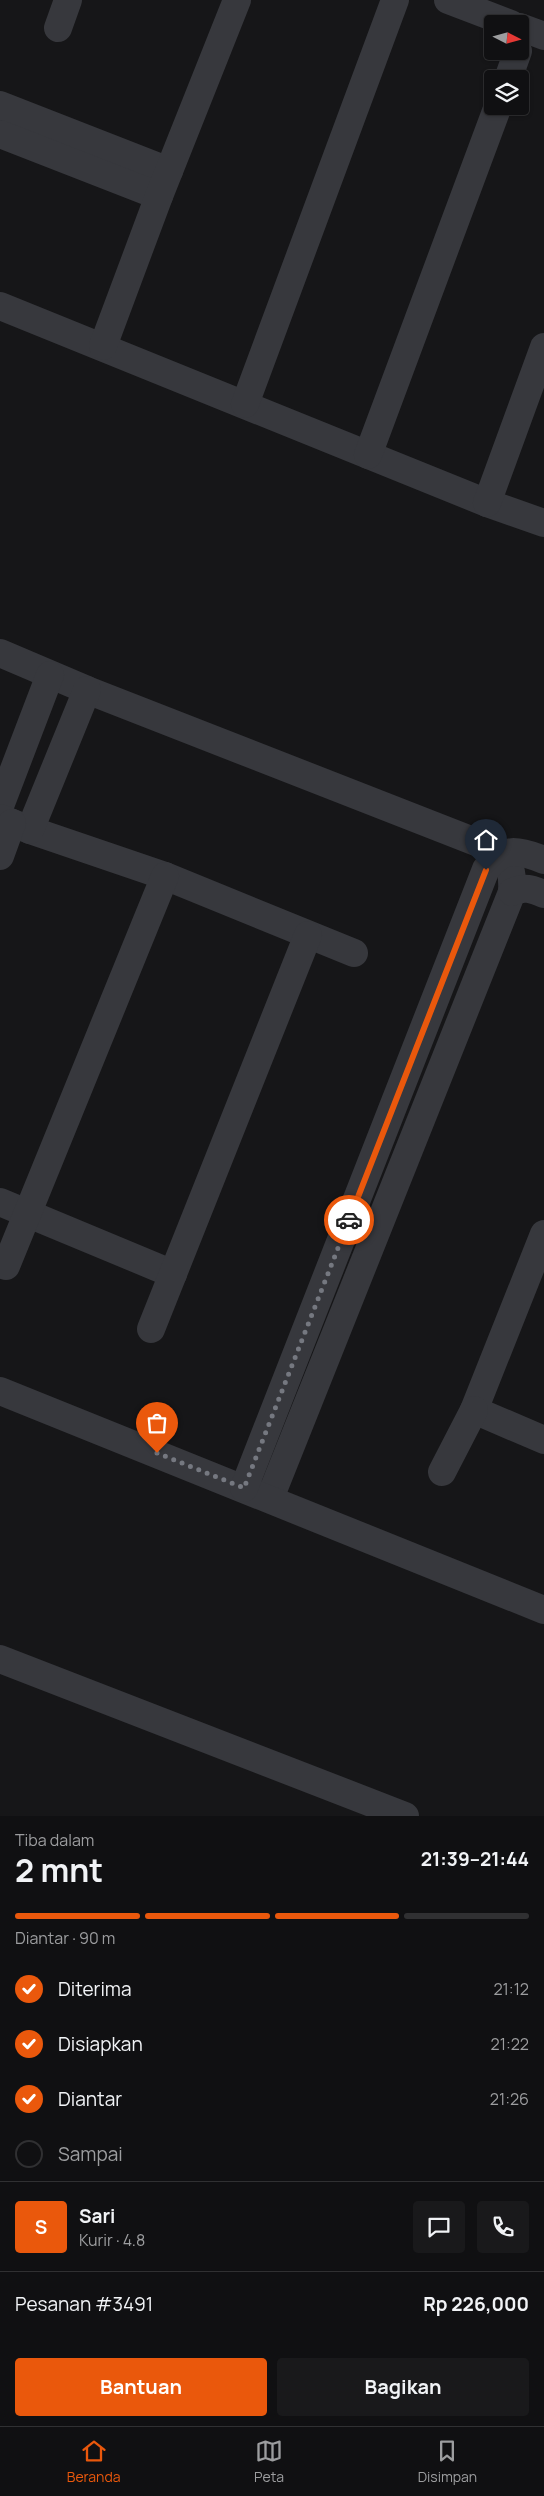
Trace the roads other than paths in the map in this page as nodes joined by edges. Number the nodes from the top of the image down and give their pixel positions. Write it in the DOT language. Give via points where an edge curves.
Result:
graph roads {
  1 [pos="68,0"];
  2 [pos="237,0"];
  3 [pos="395,0"];
  4 [pos="448,0"];
  5 [pos="484,17"];
  6 [pos="58,28"];
  7 [pos="0,105"];
  8 [pos="495,115"];
  9 [pos="0,134"];
  10 [pos="164,183"];
  11 [pos="0,306"];
  12 [pos="103,346"];
  13 [pos="544,347"];
  14 [pos="245,404"];
  15 [pos="368,455"];
  16 [pos="487,503"];
  17 [pos="544,524"];
  18 [pos="0,653"];
  19 [pos="50,675"];
  20 [pos="87,690"];
  21 [pos="11,819"];
  22 [pos="504,853"];
  23 [pos="0,856"];
  24 [pos="544,860"];
  25 [pos="165,876"];
  26 [pos="512,892"];
  27 [pos="544,894"];
  28 [pos="308,935"];
  29 [pos="354,953"];
  30 [pos="418,1044"];
  31 [pos="447,1056"];
  32 [pos="0,1202"];
  33 [pos="27,1214"];
  34 [pos="544,1234"];
  35 [pos="6,1266"];
  36 [pos="173,1274"];
  37 [pos="152,1329"];
  38 [pos="0,1391"];
  39 [pos="474,1410"];
  40 [pos="544,1440"];
  41 [pos="442,1472"];
  42 [pos="244,1488"];
  43 [pos="270,1498"];
  44 [pos="544,1610"];
  45 [pos="0,1659"];
  46 [pos="405,1816"];
  1 -- 6 [label="street"];
  2 -- 10 [label="street"];
  3 -- 14 [label="street"];
  4 -- 5 [label="street"];
  7 -- 10 [label="street"];
  8 -- 15 [label="street"];
  9 -- 10 [label="street"];
  10 -- 12 [label="street"];
  11 -- 12 [label="street"];
  12 -- 14 [label="street"];
  13 -- 16 [label="street"];
  14 -- 15 [label="street"];
  15 -- 16 [label="street"];
  16 -- 17 [label="street"];
  18 -- 19 [label="street"];
  19 -- 20 [label="street"];
  19 -- 21 [label="street"];
  20 -- 21 [label="street"];
  20 -- 22 [label="street"];
  21 -- 23 [label="street"];
  21 -- 25 [label="street"];
  22 -- 24 [label="street" via="529,854"];
  22 -- 26 [label="street" via="513,877"];
  22 -- 30 [label="street" via="495,858 486,870"];
  25 -- 28 [label="street"];
  25 -- 33 [label="street"];
  26 -- 27 [label="street" via="529,888"];
  26 -- 31 [label="street"];
  28 -- 29 [label="street"];
  28 -- 36 [label="street"];
  30 -- 31 [label="street"];
  30 -- 42 [label="street"];
  31 -- 43 [label="street"];
  32 -- 33 [label="street"];
  33 -- 35 [label="street"];
  33 -- 36 [label="street"];
  34 -- 39 [label="street"];
  36 -- 37 [label="street"];
  38 -- 42 [label="street"];
  39 -- 40 [label="street"];
  39 -- 41 [label="street"];
  42 -- 43 [label="street"];
  43 -- 44 [label="street"];
  45 -- 46 [label="street"];
}
